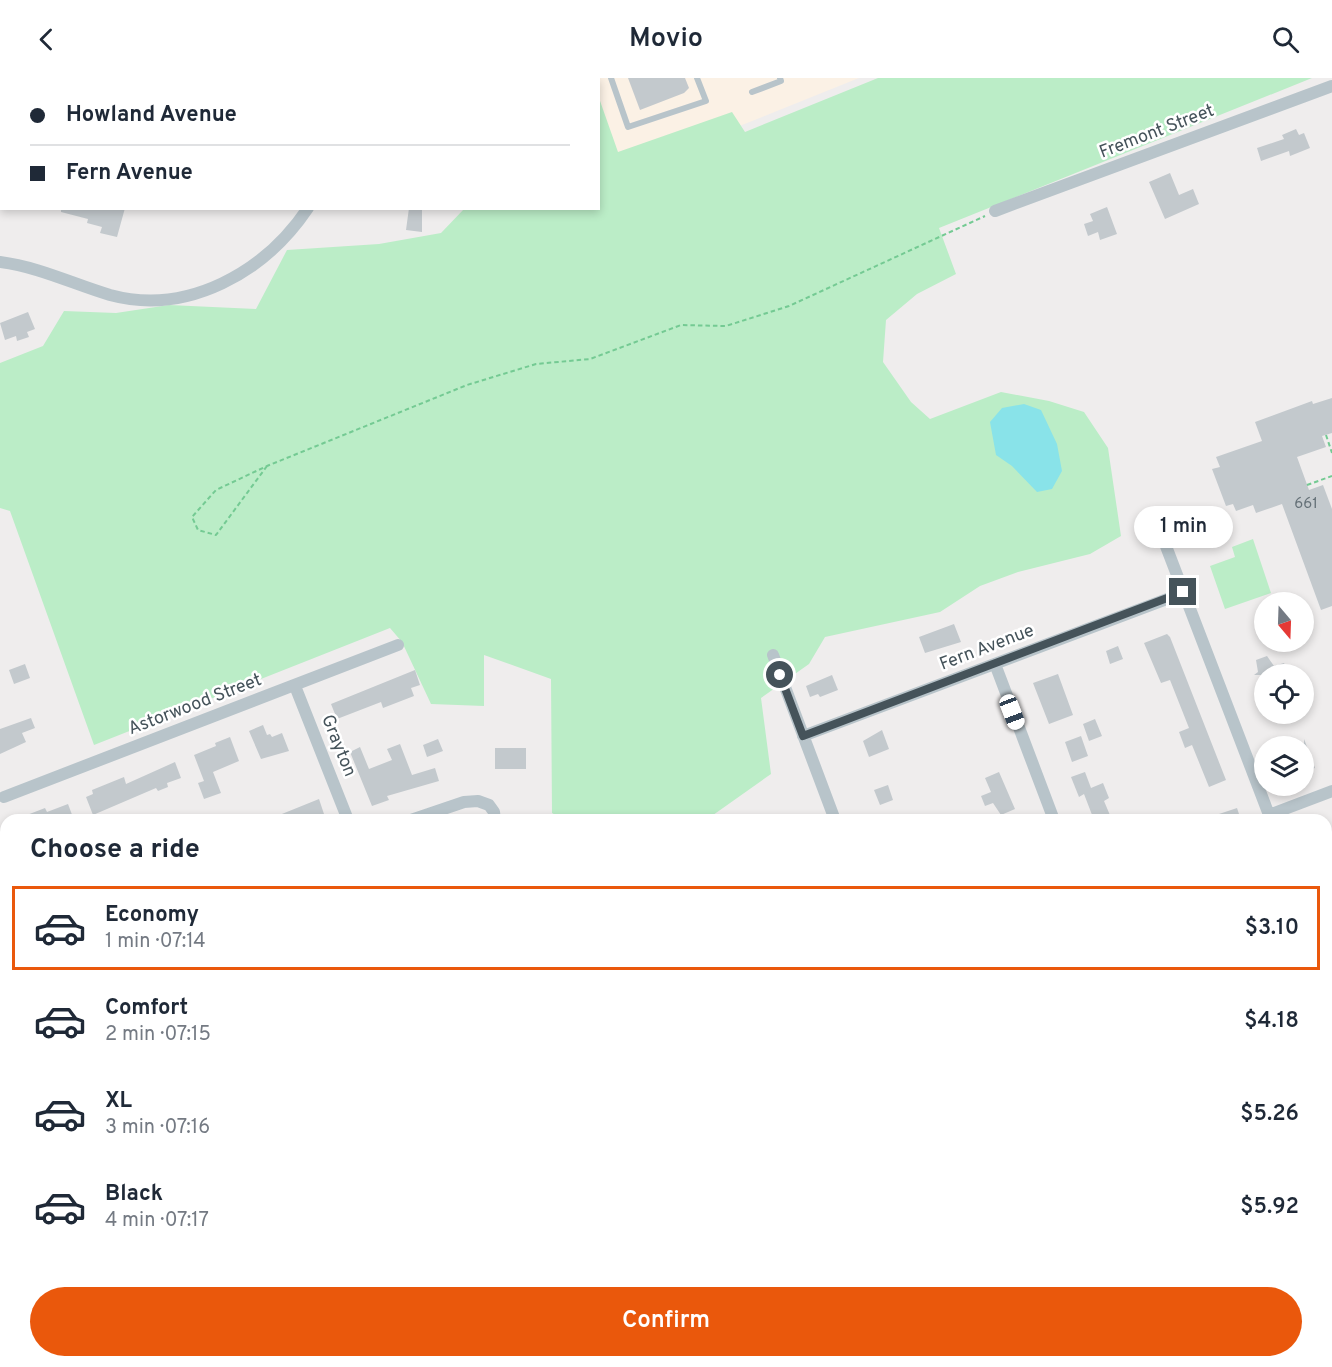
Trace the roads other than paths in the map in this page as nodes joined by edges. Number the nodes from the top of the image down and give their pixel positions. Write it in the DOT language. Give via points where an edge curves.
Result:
graph roads {
  1 [pos="611,78"];
  2 [pos="698,78"];
  3 [pos="780,78"];
  4 [pos="1332,86"];
  5 [pos="752,92"];
  6 [pos="306,210"];
  7 [pos="995,211"];
  8 [pos="0,262"];
  9 [pos="1159,528"];
  10 [pos="1183,592"];
  11 [pos="398,645"];
  12 [pos="773,655"];
  13 [pos="995,664"];
  14 [pos="295,686"];
  15 [pos="803,736"];
  16 [pos="1332,791"];
  17 [pos="4,797"];
  18 [pos="346,814"];
  19 [pos="430,814"];
  20 [pos="493,814"];
  21 [pos="833,814"];
  22 [pos="1052,814"];
  23 [pos="1268,814"];
  24 [pos="1279,814"];
  1 -- 2 [label="lane" via="628,127 706,101"];
  3 -- 5 [label="lane" via="781,81"];
  4 -- 7 [label="street, Fremont Street"];
  6 -- 8 [label="street" via="279,246 253,267 203,291 172,299 117,296 39,270"];
  9 -- 10 [label="street"];
  10 -- 13 [label="street, Fern Avenue"];
  10 -- 23 [label="street"];
  11 -- 14 [label="street, Astorwood Street"];
  12 -- 15 [label="street"];
  13 -- 15 [label="street, Fern Avenue"];
  13 -- 22 [label="street"];
  14 -- 17 [label="street, Astorwood Street"];
  14 -- 18 [label="street, Grayton"];
  15 -- 21 [label="street"];
  16 -- 24 [label="street"];
  19 -- 20 [label="street" via="471,801 491,807"];
}
